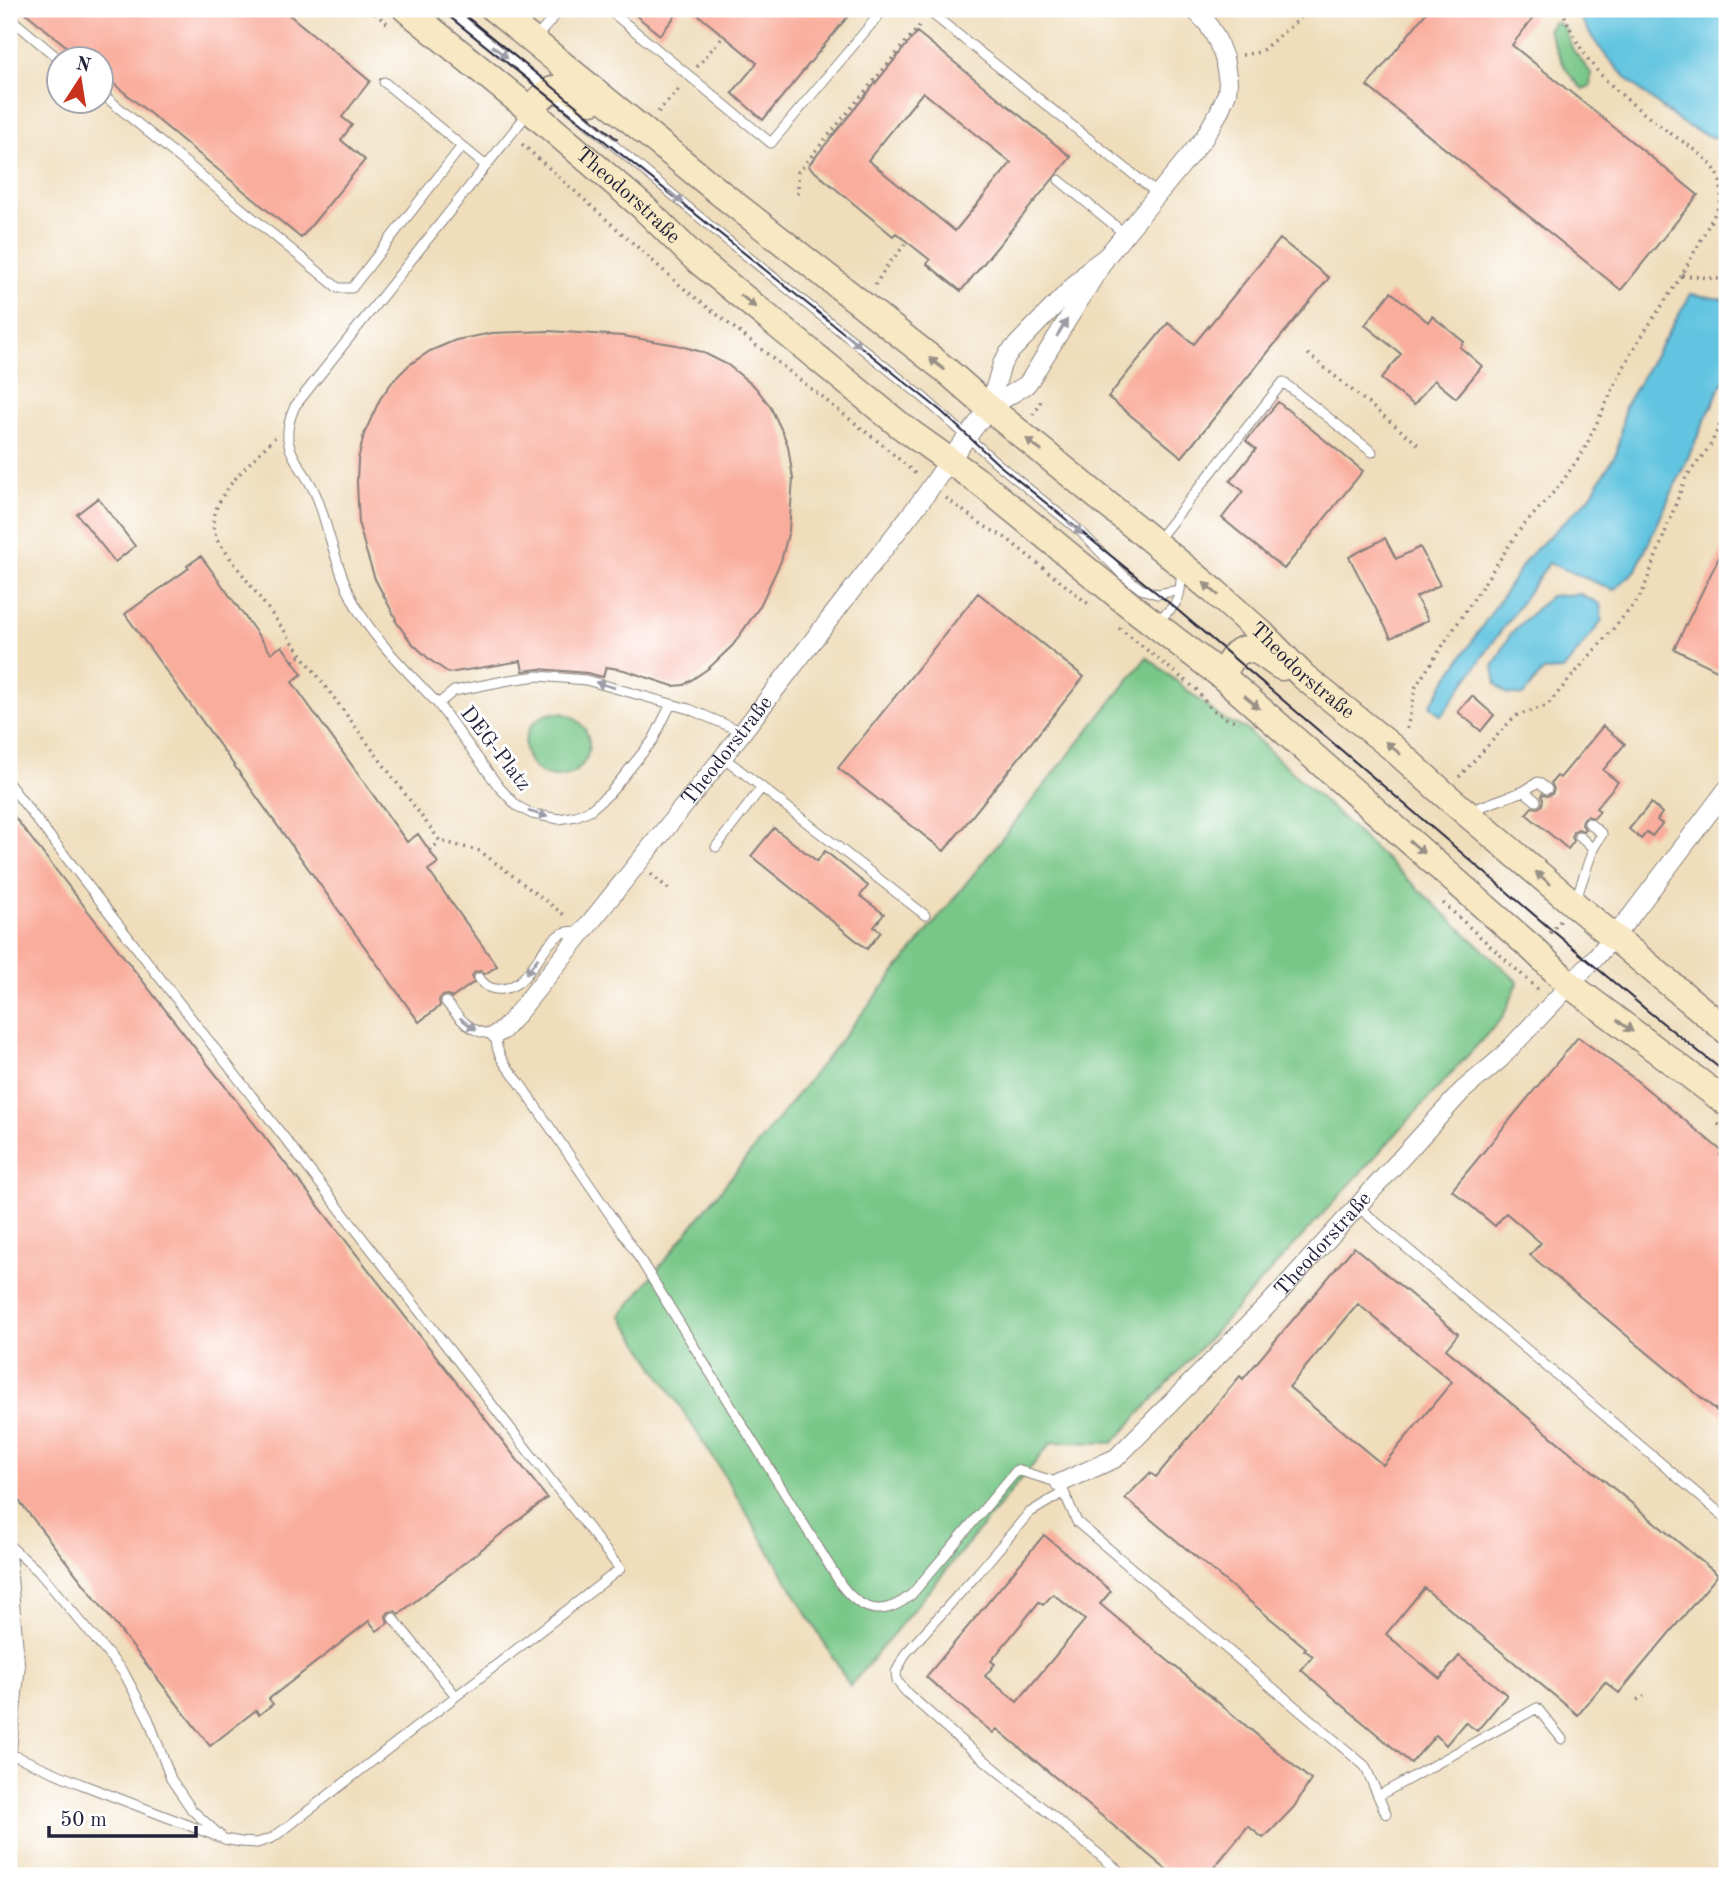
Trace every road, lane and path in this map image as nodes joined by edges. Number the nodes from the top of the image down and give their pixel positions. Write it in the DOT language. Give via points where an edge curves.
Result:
graph roads {
  1 [pos="369,9"];
  2 [pos="447,9"];
  3 [pos="494,9"];
  4 [pos="561,9"];
  5 [pos="608,9"];
  6 [pos="884,9"];
  7 [pos="1194,9"];
  8 [pos="1311,9"];
  9 [pos="1562,9"];
  10 [pos="931,13"];
  11 [pos="9,17"];
  12 [pos="398,17"];
  13 [pos="533,41"];
  14 [pos="46,48"];
  15 [pos="1224,58"];
  16 [pos="384,82"];
  17 [pos="549,91"];
  18 [pos="611,105"];
  19 [pos="116,106"];
  20 [pos="530,110"];
  21 [pos="512,132"];
  22 [pos="462,146"];
  23 [pos="486,166"];
  24 [pos="1059,180"];
  25 [pos="798,194"];
  26 [pos="1158,194"];
  27 [pos="1125,234"];
  28 [pos="907,242"];
  29 [pos="1107,256"];
  30 [pos="1682,275"];
  31 [pos="1727,280"];
  32 [pos="863,306"];
  33 [pos="1308,354"];
  34 [pos="989,408"];
  35 [pos="1727,409"];
  36 [pos="289,429"];
  37 [pos="968,436"];
  38 [pos="1420,446"];
  39 [pos="1372,452"];
  40 [pos="949,461"];
  41 [pos="931,487"];
  42 [pos="1155,543"];
  43 [pos="1181,577"];
  44 [pos="1142,613"];
  45 [pos="1101,614"];
  46 [pos="1111,622"];
  47 [pos="302,655"];
  48 [pos="293,662"];
  49 [pos="1222,676"];
  50 [pos="1303,676"];
  51 [pos="438,704"];
  52 [pos="671,704"];
  53 [pos="1249,726"];
  54 [pos="743,732"];
  55 [pos="1393,748"];
  56 [pos="723,757"];
  57 [pos="1465,771"];
  58 [pos="9,784"];
  59 [pos="762,787"];
  60 [pos="1547,789"];
  61 [pos="1727,789"];
  62 [pos="1524,791"];
  63 [pos="1536,801"];
  64 [pos="1465,812"];
  65 [pos="1589,823"];
  66 [pos="1579,836"];
  67 [pos="440,842"];
  68 [pos="716,847"];
  69 [pos="1593,849"];
  70 [pos="430,851"];
  71 [pos="637,863"];
  72 [pos="671,891"];
  73 [pos="1440,900"];
  74 [pos="1574,904"];
  75 [pos="925,915"];
  76 [pos="584,930"];
  77 [pos="1614,937"];
  78 [pos="1534,950"];
  79 [pos="479,978"];
  80 [pos="1562,994"];
  81 [pos="446,1002"];
  82 [pos="1727,1031"];
  83 [pos="496,1034"];
  84 [pos="1722,1113"];
  85 [pos="1727,1131"];
  86 [pos="1356,1206"];
  87 [pos="1062,1487"];
  88 [pos="1727,1519"];
  89 [pos="9,1545"];
  90 [pos="393,1618"];
  91 [pos="456,1696"];
  92 [pos="1644,1696"];
  93 [pos="1637,1700"];
  94 [pos="1562,1739"];
  95 [pos="10,1755"];
  96 [pos="1378,1796"];
  97 [pos="1385,1814"];
  98 [pos="224,1839"];
  99 [pos="1125,1876"];
  1 -- 12 [label="path"];
  2 -- 17 [label="lane, one-way"];
  3 -- 13 [label="main road, Theodorstraße"];
  4 -- 13 [label="lane"];
  5 -- 6 [label="lane" via="771,144"];
  7 -- 15 [label="street" via="1208,24"];
  8 -- 15 [label="path" via="1261,52"];
  9 -- 30 [label="path" via="1584,54 1601,75 1717,172 1720,204"];
  10 -- 25 [label="path" via="798,172"];
  10 -- 26 [label="lane"];
  11 -- 14 [label="lane"];
  12 -- 20 [label="main road, Theodorstraße"];
  13 -- 18 [label="main road, Theodorstraße"];
  15 -- 26 [label="street" via="1227,93 1219,112"];
  16 -- 22 [label="lane"];
  17 -- 18 [label="main road" via="566,86 583,99"];
  17 -- 20 [label="main road"];
  17 -- 37 [label="lane, one-way"];
  18 -- 32 [label="main road, Theodorstraße"];
  19 -- 22 [label="lane" via="338,288 352,288"];
  20 -- 21 [label="lane"];
  20 -- 40 [label="main road, Theodorstraße, one-way" via="695,258"];
  21 -- 23 [label="lane"];
  21 -- 41 [label="path" via="526,150 682,287"];
  22 -- 23 [label="lane"];
  23 -- 36 [label="lane" via="295,407"];
  24 -- 27 [label="lane"];
  26 -- 27 [label="street"];
  27 -- 29 [label="street"];
  28 -- 32 [label="path"];
  34 -- 29 [label="street, one-way" via="1026,386"];
  29 -- 34 [label="street" via="1008,354"];
  30 -- 31 [label="path"];
  30 -- 55 [label="path" via="1631,354 1584,450 1518,532 1416,686 1407,730"];
  34 -- 32 [label="main road, Theodorstraße, one-way"];
  33 -- 38 [label="path"];
  34 -- 37 [label="street, Theodorstraße"];
  42 -- 34 [label="main road, Theodorstraße, one-way"];
  35 -- 57 [label="path" via="1710,446 1686,477 1637,601 1546,706 1515,716"];
  36 -- 47 [label="path" via="281,431 225,491 213,526 217,540"];
  36 -- 51 [label="lane" via="295,462 316,494 343,577 361,615"];
  37 -- 40 [label="street, Theodorstraße"];
  37 -- 43 [label="lane, one-way" via="1141,589 1157,594"];
  39 -- 42 [label="lane" via="1283,382"];
  40 -- 41 [label="street, Theodorstraße"];
  40 -- 44 [label="main road, Theodorstraße"];
  41 -- 45 [label="path" via="1006,538"];
  41 -- 54 [label="street, Theodorstraße"];
  42 -- 43 [label="main road, Theodorstraße"];
  43 -- 44 [label="lane" via="1174,607 1161,617"];
  50 -- 43 [label="main road, Theodorstraße, one-way" via="1262,634"];
  44 -- 49 [label="main road, Theodorstraße"];
  46 -- 53 [label="path" via="1196,689 1210,708"];
  47 -- 48 [label="path"];
  47 -- 67 [label="path"];
  49 -- 50 [label="main road" via="1232,656 1245,650 1258,651"];
  49 -- 78 [label="main road, Theodorstraße, one-way"];
  50 -- 55 [label="main road, Theodorstraße"];
  52 -- 51 [label="lane, DEG-Platz, one-way" via="586,680 538,676 454,691"];
  51 -- 52 [label="lane, DEG-Platz, one-way" via="517,806 559,819 590,810 610,793 653,740"];
  52 -- 54 [label="lane, DEG-Platz"];
  54 -- 56 [label="street, Theodorstraße"];
  64 -- 55 [label="main road, Theodorstraße, one-way"];
  56 -- 59 [label="lane"];
  56 -- 71 [label="street, Theodorstraße"];
  58 -- 91 [label="lane" via="620,1569"];
  59 -- 68 [label="lane"];
  59 -- 75 [label="lane"];
  60 -- 62 [label="lane" via="1538,782"];
  61 -- 77 [label="street"];
  62 -- 63 [label="lane"];
  62 -- 64 [label="lane"];
  74 -- 64 [label="main road, Theodorstraße, one-way"];
  65 -- 69 [label="lane" via="1602,834"];
  66 -- 69 [label="lane"];
  67 -- 70 [label="path"];
  67 -- 76 [label="path" via="480,850"];
  69 -- 74 [label="lane"];
  71 -- 72 [label="path"];
  71 -- 76 [label="street, Theodorstraße"];
  73 -- 80 [label="path" via="1530,984"];
  74 -- 77 [label="main road, Theodorstraße"];
  74 -- 78 [label="path"];
  76 -- 79 [label="lane, one-way" via="563,933 551,942 517,984 488,988"];
  76 -- 83 [label="street, Theodorstraße"];
  77 -- 80 [label="street, Theodorstraße"];
  77 -- 82 [label="main road, Theodorstraße"];
  78 -- 80 [label="main road, Theodorstraße"];
  80 -- 84 [label="main road, Theodorstraße, one-way"];
  80 -- 86 [label="street, Theodorstraße" via="1462,1091"];
  81 -- 83 [label="lane, one-way" via="470,1027"];
  83 -- 87 [label="lane" via="501,1060 635,1251 851,1598 875,1609 902,1603 1017,1469"];
  84 -- 85 [label="path"];
  86 -- 87 [label="street, Theodorstraße" via="1269,1304 1116,1458"];
  86 -- 88 [label="lane"];
  87 -- 96 [label="lane" via="1077,1522 1365,1766"];
  87 -- 99 [label="lane" via="1029,1513 906,1653 896,1672 897,1681 959,1739"];
  89 -- 95 [label="lane" via="20,1670"];
  89 -- 98 [label="lane" via="39,1572 124,1673 148,1718 171,1779 192,1810"];
  90 -- 91 [label="lane"];
  91 -- 98 [label="lane" via="272,1838 257,1843"];
  92 -- 93 [label="path"];
  94 -- 96 [label="lane" via="1536,1708"];
  95 -- 98 [label="lane"];
  96 -- 97 [label="lane"];
}
